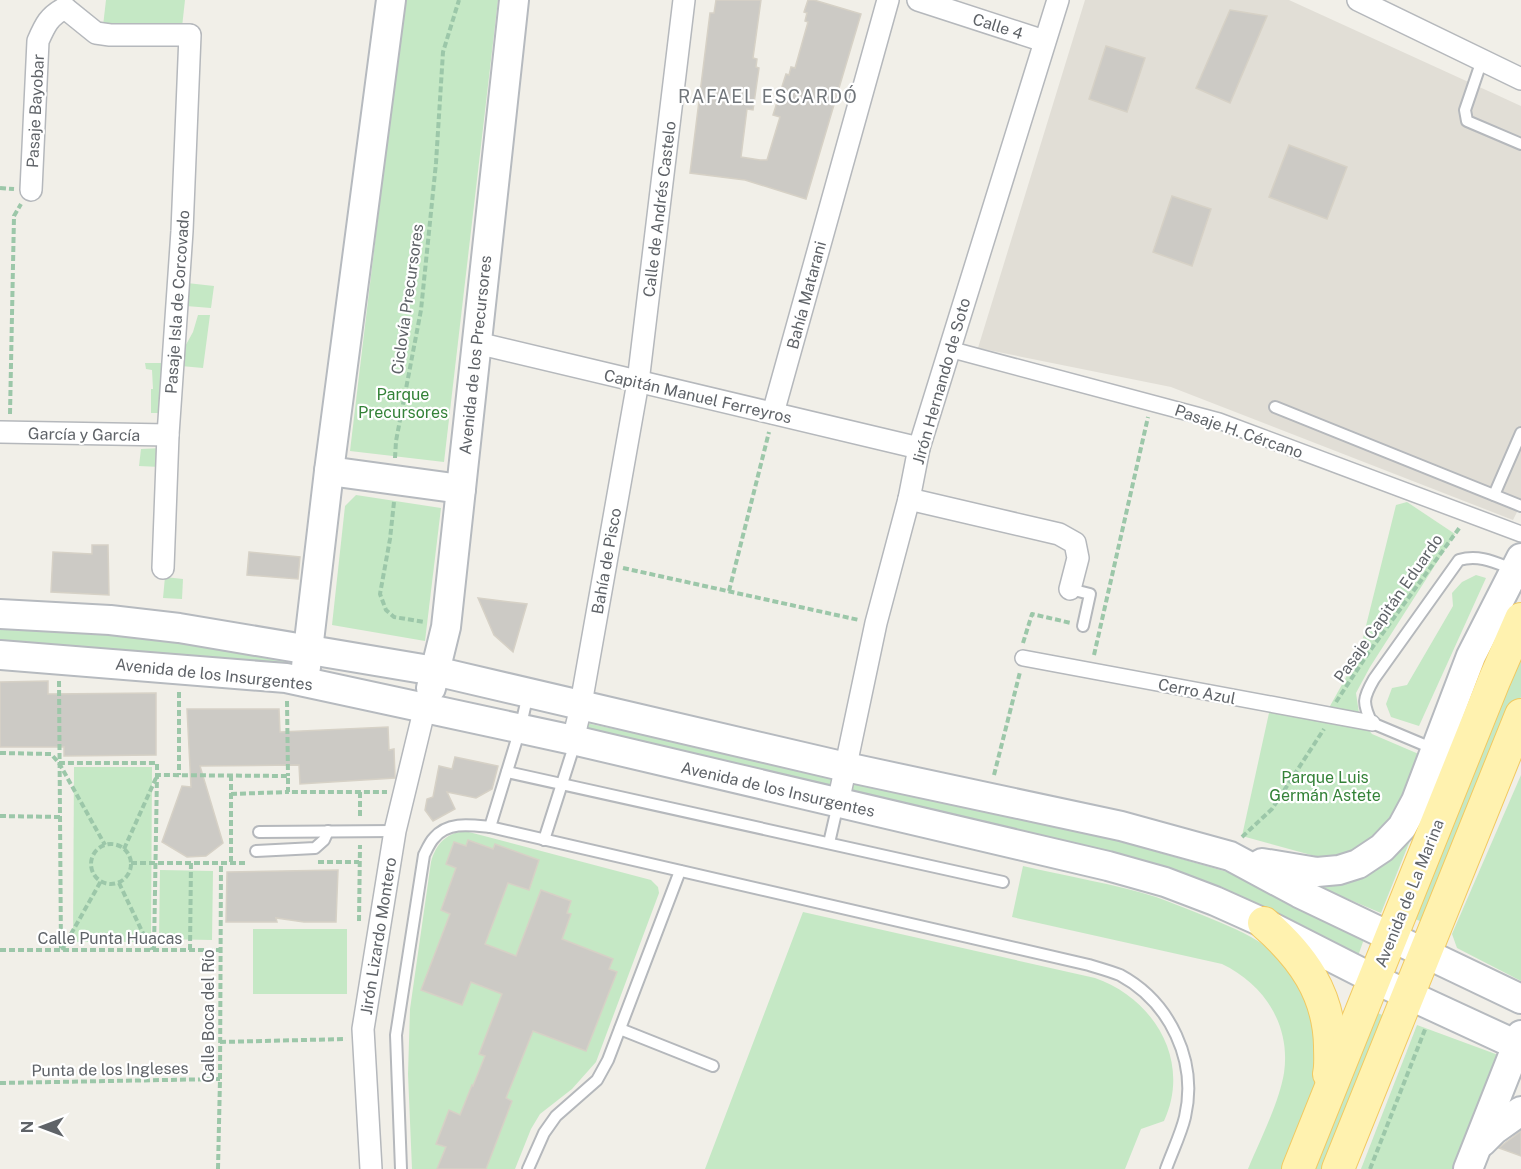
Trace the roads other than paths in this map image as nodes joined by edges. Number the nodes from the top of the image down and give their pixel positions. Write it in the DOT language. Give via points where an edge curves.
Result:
graph roads {
  1 [pos="391,0"];
  2 [pos="514,0"];
  3 [pos="684,0"];
  4 [pos="888,0"];
  5 [pos="918,0"];
  6 [pos="1058,0"];
  7 [pos="1359,0"];
  8 [pos="68,4"];
  9 [pos="1044,41"];
  10 [pos="1482,60"];
  11 [pos="1521,79"];
  12 [pos="1521,144"];
  13 [pos="31,190"];
  14 [pos="477,344"];
  15 [pos="949,349"];
  16 [pos="638,382"];
  17 [pos="1275,407"];
  18 [pos="773,413"];
  19 [pos="5,432"];
  20 [pos="1521,433"];
  21 [pos="168,435"];
  22 [pos="919,448"];
  23 [pos="329,471"];
  24 [pos="460,489"];
  25 [pos="1494,495"];
  26 [pos="909,499"];
  27 [pos="1521,506"];
  28 [pos="1521,534"];
  29 [pos="1518,564"];
  30 [pos="163,568"];
  31 [pos="1070,589"];
  32 [pos="0,615"];
  33 [pos="1521,619"];
  34 [pos="1083,626"];
  35 [pos="308,650"];
  36 [pos="0,655"];
  37 [pos="1023,658"];
  38 [pos="435,671"];
  39 [pos="295,690"];
  40 [pos="528,694"];
  41 [pos="581,705"];
  42 [pos="425,707"];
  43 [pos="1521,715"];
  44 [pos="1372,723"];
  45 [pos="520,729"];
  46 [pos="574,740"];
  47 [pos="1436,750"];
  48 [pos="846,767"];
  49 [pos="507,772"];
  50 [pos="562,784"];
  51 [pos="838,803"];
  52 [pos="490,827"];
  53 [pos="328,831"];
  54 [pos="395,831"];
  55 [pos="259,832"];
  56 [pos="544,840"];
  57 [pos="829,843"];
  58 [pos="256,851"];
  59 [pos="1225,855"];
  60 [pos="680,871"];
  61 [pos="1003,882"];
  62 [pos="1264,922"];
  63 [pos="1391,937"];
  64 [pos="1425,953"];
  65 [pos="1374,979"];
  66 [pos="1408,995"];
  67 [pos="1521,999"];
  68 [pos="620,1029"];
  69 [pos="1520,1042"];
  70 [pos="713,1066"];
  71 [pos="1323,1106"];
  72 [pos="1521,1111"];
  73 [pos="1472,1158"];
  74 [pos="371,1169"];
  75 [pos="401,1169"];
  76 [pos="528,1169"];
  77 [pos="1166,1169"];
  78 [pos="1298,1169"];
  79 [pos="1338,1169"];
  1 -- 23 [label="main road"];
  2 -- 14 [label="main road, Avenida de los Precursores"];
  3 -- 16 [label="street, Calle de Andrés Castelo"];
  4 -- 18 [label="street, Bahía Matarani"];
  5 -- 9 [label="street, Calle 4"];
  6 -- 9 [label="street, Jirón Hernando de Soto"];
  7 -- 10 [label="street"];
  8 -- 13 [label="street, Pasaje Bayobar" via="46,22 38,41"];
  8 -- 21 [label="street, Pasaje Isla de Corcovado" via="96,33 190,35"];
  9 -- 15 [label="street, Jirón Hernando de Soto"];
  10 -- 11 [label="street"];
  10 -- 12 [label="lane" via="1465,110 1467,121"];
  14 -- 16 [label="street, Capitán Manuel Ferreyros"];
  14 -- 24 [label="main road, Avenida de los Precursores"];
  15 -- 22 [label="street, Jirón Hernando de Soto"];
  15 -- 28 [label="street, Pasaje H. Cércano" via="1219,421"];
  16 -- 18 [label="street, Capitán Manuel Ferreyros"];
  16 -- 41 [label="street, Bahía de Pisco"];
  17 -- 25 [label="lane"];
  18 -- 22 [label="street, Capitán Manuel Ferreyros"];
  19 -- 21 [label="street, García y García"];
  20 -- 25 [label="lane"];
  21 -- 30 [label="street, Pasaje Isla de Corcovado"];
  22 -- 26 [label="street, Jirón Hernando de Soto"];
  23 -- 24 [label="main road"];
  23 -- 35 [label="main road"];
  24 -- 38 [label="main road, Avenida de los Precursores" via="446,627"];
  25 -- 27 [label="lane"];
  26 -- 31 [label="street" via="1059,534 1075,543 1078,558"];
  26 -- 48 [label="street, Jirón Hernando de Soto" via="876,623"];
  29 -- 44 [label="lane" via="1472,556 1459,560 1365,695 1365,708"];
  29 -- 47 [label="main road, Avenida de La Marina" via="1470,656"];
  31 -- 34 [label="lane" via="1090,594"];
  32 -- 35 [label="main road, Avenida de los Insurgentes" via="110,620"];
  33 -- 63 [label="main road, Avenida de La Marina"];
  35 -- 38 [label="main road, Avenida de los Insurgentes"];
  35 -- 39 [label="main road"];
  36 -- 39 [label="main road, Avenida de los Insurgentes" via="286,678"];
  37 -- 44 [label="street, Cerro Azul"];
  38 -- 40 [label="main road, Avenida de los Insurgentes"];
  38 -- 42 [label="main road, Avenida de los Precursores"];
  39 -- 42 [label="main road, Avenida de los Insurgentes"];
  40 -- 41 [label="main road, Avenida de los Insurgentes"];
  40 -- 45 [label="lane"];
  41 -- 46 [label="street, Bahía de Pisco"];
  41 -- 48 [label="main road, Avenida de los Insurgentes"];
  42 -- 45 [label="main road, Avenida de los Insurgentes"];
  42 -- 54 [label="street, Jirón Lizardo Montero"];
  43 -- 64 [label="main road"];
  44 -- 47 [label="lane"];
  45 -- 46 [label="main road, Avenida de los Insurgentes"];
  45 -- 49 [label="lane"];
  46 -- 50 [label="lane"];
  46 -- 51 [label="main road, Avenida de los Insurgentes"];
  47 -- 59 [label="main road, Avenida de La Marina" via="1402,827 1382,849 1358,864 1317,872"];
  48 -- 51 [label="street, Jirón Hernando de Soto"];
  48 -- 59 [label="main road, Avenida de los Insurgentes" via="1121,826"];
  49 -- 50 [label="lane"];
  49 -- 52 [label="lane"];
  50 -- 56 [label="lane"];
  50 -- 57 [label="lane"];
  51 -- 57 [label="lane"];
  51 -- 62 [label="main road, Avenida de los Insurgentes" via="1108,866 1165,882"];
  52 -- 56 [label="lane"];
  52 -- 75 [label="lane" via="449,827 434,837 424,855 396,1035"];
  53 -- 54 [label="lane"];
  53 -- 55 [label="lane"];
  53 -- 58 [label="lane" via="315,849"];
  54 -- 74 [label="street, Jirón Lizardo Montero" via="363,1029"];
  56 -- 60 [label="lane"];
  57 -- 61 [label="lane"];
  59 -- 63 [label="main road, Avenida de los Insurgentes"];
  60 -- 68 [label="lane"];
  60 -- 77 [label="lane" via="1089,965 1118,975 1145,992 1160,1009 1183,1049 1188,1082 1185,1117"];
  62 -- 65 [label="main road, Avenida de los Insurgentes"];
  62 -- 71 [label="main road" via="1306,966 1320,993 1330,1030 1330,1069"];
  63 -- 64 [label="main road, Avenida de los Insurgentes"];
  63 -- 65 [label="main road, Avenida de La Marina"];
  64 -- 66 [label="main road"];
  64 -- 67 [label="main road, Avenida de los Insurgentes"];
  65 -- 66 [label="main road, Avenida de los Insurgentes"];
  65 -- 71 [label="main road, Avenida de La Marina"];
  66 -- 69 [label="main road, Avenida de los Insurgentes"];
  66 -- 79 [label="main road"];
  68 -- 70 [label="lane"];
  68 -- 76 [label="lane" via="597,1080 556,1116"];
  69 -- 73 [label="main road"];
  71 -- 78 [label="main road, Avenida de La Marina"];
  72 -- 73 [label="main road" via="1494,1130"];
}
